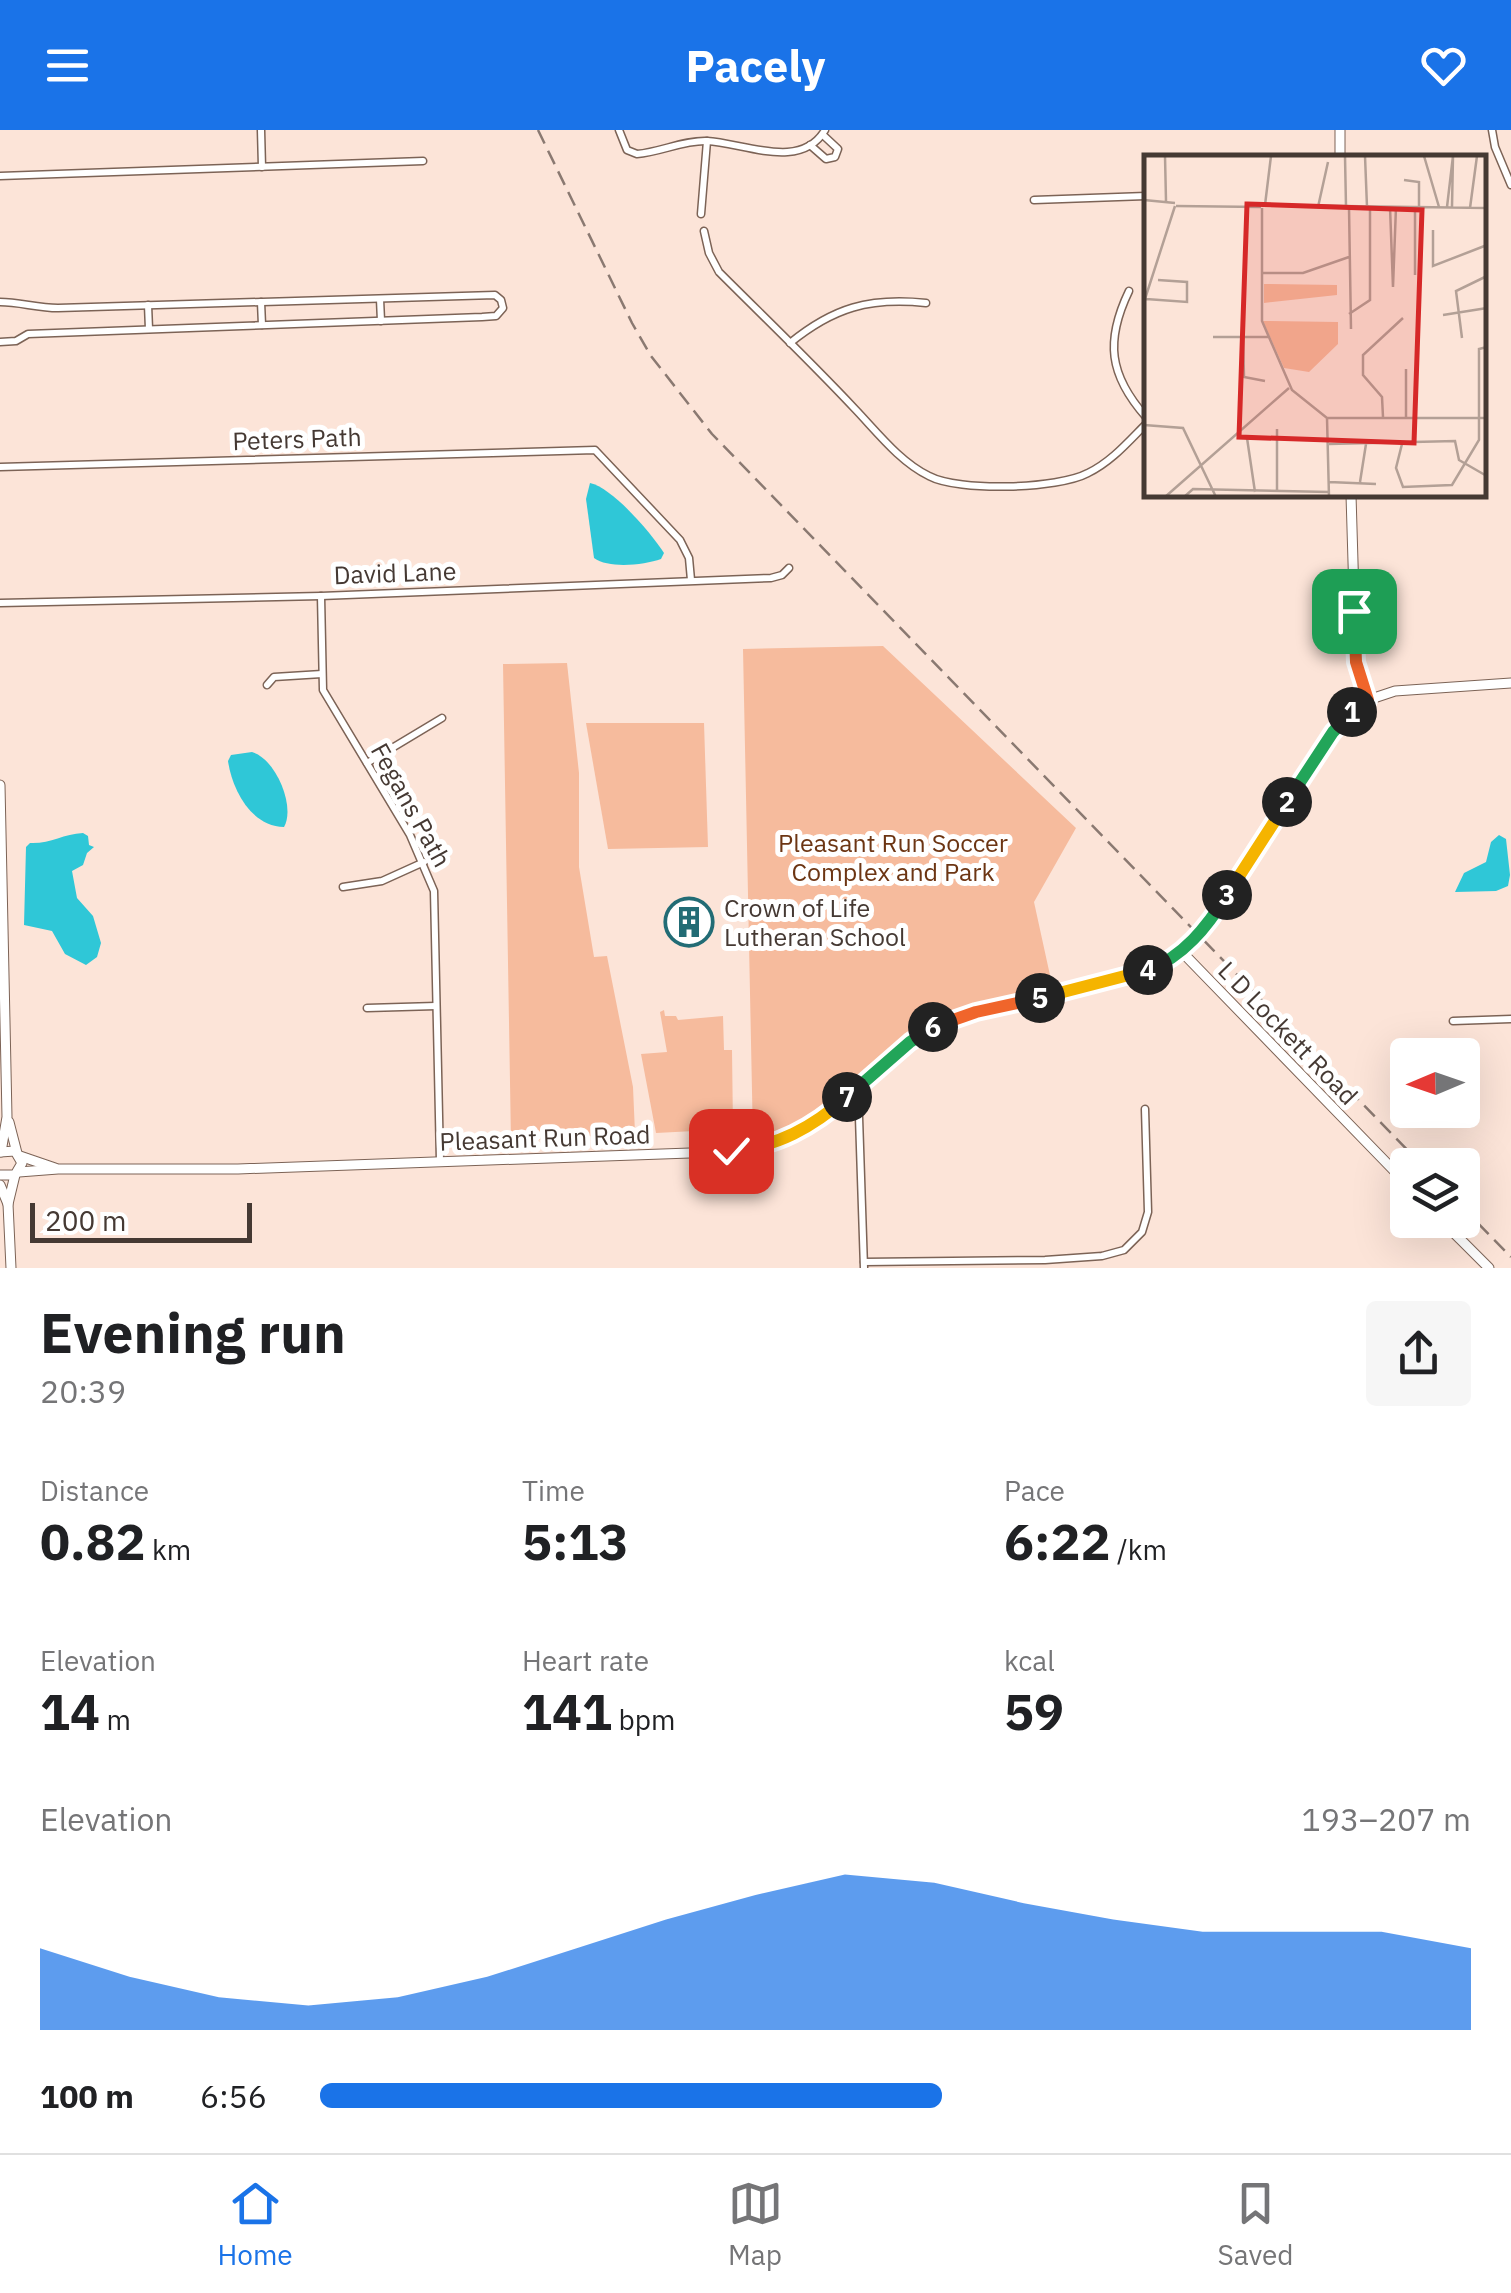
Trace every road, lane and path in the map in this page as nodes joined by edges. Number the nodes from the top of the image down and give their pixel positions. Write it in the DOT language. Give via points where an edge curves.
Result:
graph roads {
  1 [pos="261,130"];
  2 [pos="619,130"];
  3 [pos="1492,130"];
  4 [pos="824,133"];
  5 [pos="708,141"];
  6 [pos="810,145"];
  7 [pos="423,161"];
  8 [pos="262,167"];
  9 [pos="0,176"];
  10 [pos="1511,184"];
  11 [pos="1144,196"];
  12 [pos="1034,200"];
  13 [pos="700,214"];
  14 [pos="704,231"];
  15 [pos="1129,290"];
  16 [pos="380,299"];
  17 [pos="0,302"];
  18 [pos="261,302"];
  19 [pos="926,303"];
  20 [pos="148,306"];
  21 [pos="381,320"];
  22 [pos="262,325"];
  23 [pos="150,329"];
  24 [pos="0,342"];
  25 [pos="790,344"];
  26 [pos="1144,417"];
  27 [pos="1144,422"];
  28 [pos="0,467"];
  29 [pos="1351,498"];
  30 [pos="788,568"];
  31 [pos="691,580"];
  32 [pos="321,596"];
  33 [pos="0,604"];
  34 [pos="322,674"];
  35 [pos="1511,683"];
  36 [pos="267,686"];
  37 [pos="1368,700"];
  38 [pos="442,718"];
  39 [pos="367,763"];
  40 [pos="0,785"];
  41 [pos="0,804"];
  42 [pos="424,862"];
  43 [pos="343,887"];
  44 [pos="1181,952"];
  45 [pos="436,1006"];
  46 [pos="367,1008"];
  47 [pos="1511,1019"];
  48 [pos="1453,1021"];
  49 [pos="858,1087"];
  50 [pos="1145,1110"];
  51 [pos="7,1117"];
  52 [pos="18,1151"];
  53 [pos="0,1152"];
  54 [pos="440,1161"];
  55 [pos="1390,1167"];
  56 [pos="58,1169"];
  57 [pos="0,1174"];
  58 [pos="17,1174"];
  59 [pos="0,1185"];
  60 [pos="8,1204"];
  61 [pos="1459,1238"];
  62 [pos="864,1265"];
  63 [pos="11,1268"];
  64 [pos="1489,1268"];
  1 -- 8 [label="street"];
  2 -- 5 [label="street" via="631,153"];
  3 -- 10 [label="street"];
  4 -- 6 [label="street"];
  4 -- 6 [label="street" via="838,149 834,157 826,159"];
  5 -- 6 [label="street" via="786,153"];
  5 -- 13 [label="street"];
  7 -- 8 [label="street"];
  8 -- 9 [label="street"];
  11 -- 12 [label="street"];
  14 -- 25 [label="street" via="719,272"];
  15 -- 26 [label="street" via="1118,314 1114,358"];
  16 -- 18 [label="street"];
  16 -- 21 [label="street"];
  16 -- 21 [label="street" via="495,296 503,304 496,316"];
  17 -- 20 [label="street" via="27,308"];
  18 -- 20 [label="street"];
  18 -- 22 [label="street"];
  19 -- 25 [label="street" via="853,306 819,320"];
  20 -- 23 [label="street"];
  21 -- 22 [label="street"];
  22 -- 23 [label="street"];
  23 -- 24 [label="street" via="28,334"];
  25 -- 27 [label="street" via="911,465 934,479 996,485 1071,480 1118,454"];
  28 -- 31 [label="street, Peters Path" via="595,450 680,540"];
  29 -- 37 [label="main road" via="1356,662"];
  30 -- 31 [label="street, David Lane" via="771,578"];
  31 -- 32 [label="street, David Lane"];
  32 -- 33 [label="street, David Lane"];
  32 -- 34 [label="street, Fegans Path"];
  34 -- 36 [label="street" via="274,677"];
  34 -- 39 [label="street, Fegans Path" via="322,690"];
  35 -- 37 [label="main road" via="1395,691"];
  37 -- 44 [label="main road, Pleasant Run Road" via="1333,732 1215,914"];
  38 -- 39 [label="street"];
  39 -- 42 [label="street, Fegans Path"];
  40 -- 41 [label="main road"];
  41 -- 51 [label="main road"];
  42 -- 43 [label="street" via="382,881"];
  42 -- 45 [label="street, Fegans Path" via="434,890"];
  44 -- 49 [label="main road, Pleasant Run Road" via="1137,974 934,1027"];
  44 -- 55 [label="main road, L D Lockett Road"];
  45 -- 46 [label="street"];
  45 -- 54 [label="street, Fegans Path"];
  47 -- 48 [label="street"];
  49 -- 54 [label="main road, Pleasant Run Road" via="802,1130 742,1150"];
  49 -- 62 [label="street"];
  50 -- 62 [label="street" via="1148,1212 1142,1232 1124,1250 1044,1260"];
  51 -- 52 [label="main road"];
  51 -- 53 [label="main road"];
  52 -- 53 [label="main road, Pleasant Run Road"];
  52 -- 56 [label="main road, Pleasant Run Road"];
  52 -- 58 [label="main road"];
  54 -- 56 [label="main road, Pleasant Run Road"];
  56 -- 58 [label="main road, Pleasant Run Road"];
  57 -- 58 [label="main road, Pleasant Run Road"];
  58 -- 60 [label="main road"];
  59 -- 60 [label="main road"];
  60 -- 63 [label="main road"];
  61 -- 64 [label="main road"];
}
